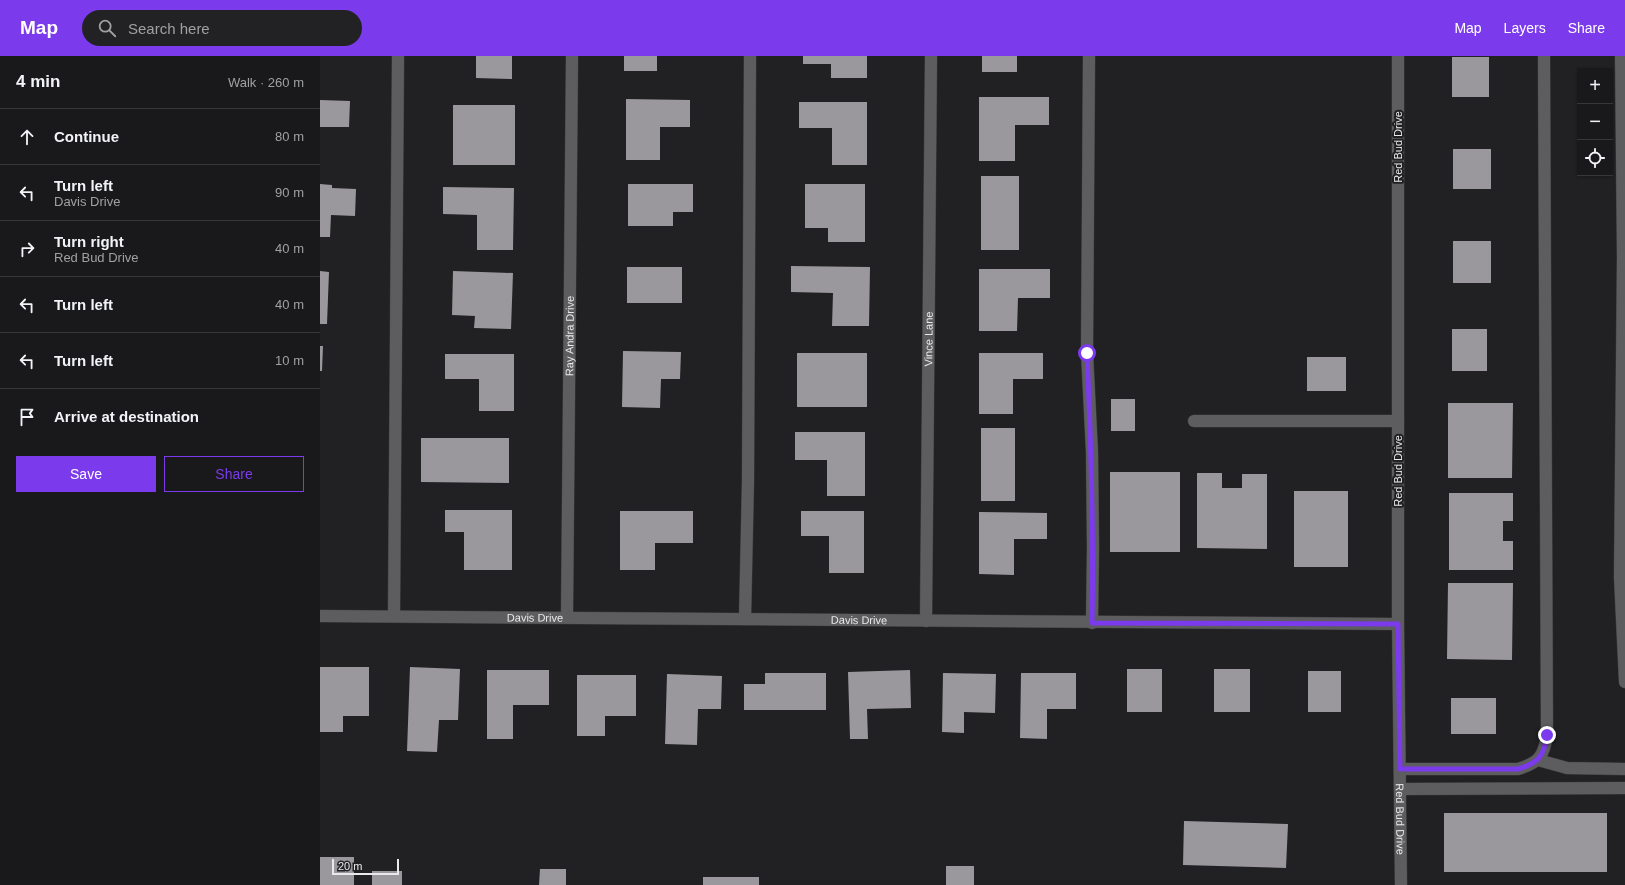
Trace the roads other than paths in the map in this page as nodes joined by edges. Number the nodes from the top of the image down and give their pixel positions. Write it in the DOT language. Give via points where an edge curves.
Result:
graph roads {
  1 [pos="398,56"];
  2 [pos="572,56"];
  3 [pos="750,56"];
  4 [pos="931,56"];
  5 [pos="1089,56"];
  6 [pos="1398,56"];
  7 [pos="1544,56"];
  8 [pos="1621,56"];
  9 [pos="1624,258"];
  10 [pos="1194,421"];
  11 [pos="1398,421"];
  12 [pos="320,616"];
  13 [pos="394,616"];
  14 [pos="567,617"];
  15 [pos="745,619"];
  16 [pos="926,621"];
  17 [pos="1092,623"];
  18 [pos="1398,624"];
  19 [pos="1625,682"];
  20 [pos="1538,760"];
  21 [pos="1400,769"];
  22 [pos="1625,769"];
  23 [pos="1400,788"];
  24 [pos="1625,788"];
  25 [pos="1401,885"];
  1 -- 13 [label="street"];
  2 -- 14 [label="street, Ray Andra Drive"];
  3 -- 15 [label="street"];
  4 -- 16 [label="street, Vince Lane"];
  5 -- 17 [label="street" via="1087,353 1094,548"];
  6 -- 11 [label="street, Red Bud Drive"];
  7 -- 20 [label="street" via="1547,735 1545,750"];
  8 -- 9 [label="street"];
  9 -- 19 [label="street" via="1620,577"];
  10 -- 11 [label="street"];
  11 -- 18 [label="street, Red Bud Drive"];
  12 -- 13 [label="street, Davis Drive"];
  13 -- 14 [label="street, Davis Drive"];
  14 -- 15 [label="street, Davis Drive"];
  15 -- 16 [label="street, Davis Drive"];
  16 -- 17 [label="street, Davis Drive"];
  17 -- 18 [label="street, Davis Drive"];
  18 -- 21 [label="street, Red Bud Drive"];
  20 -- 21 [label="street" via="1518,769"];
  20 -- 22 [label="street" via="1567,768"];
  21 -- 23 [label="street, Red Bud Drive"];
  23 -- 24 [label="street"];
  23 -- 25 [label="street, Red Bud Drive"];
}
